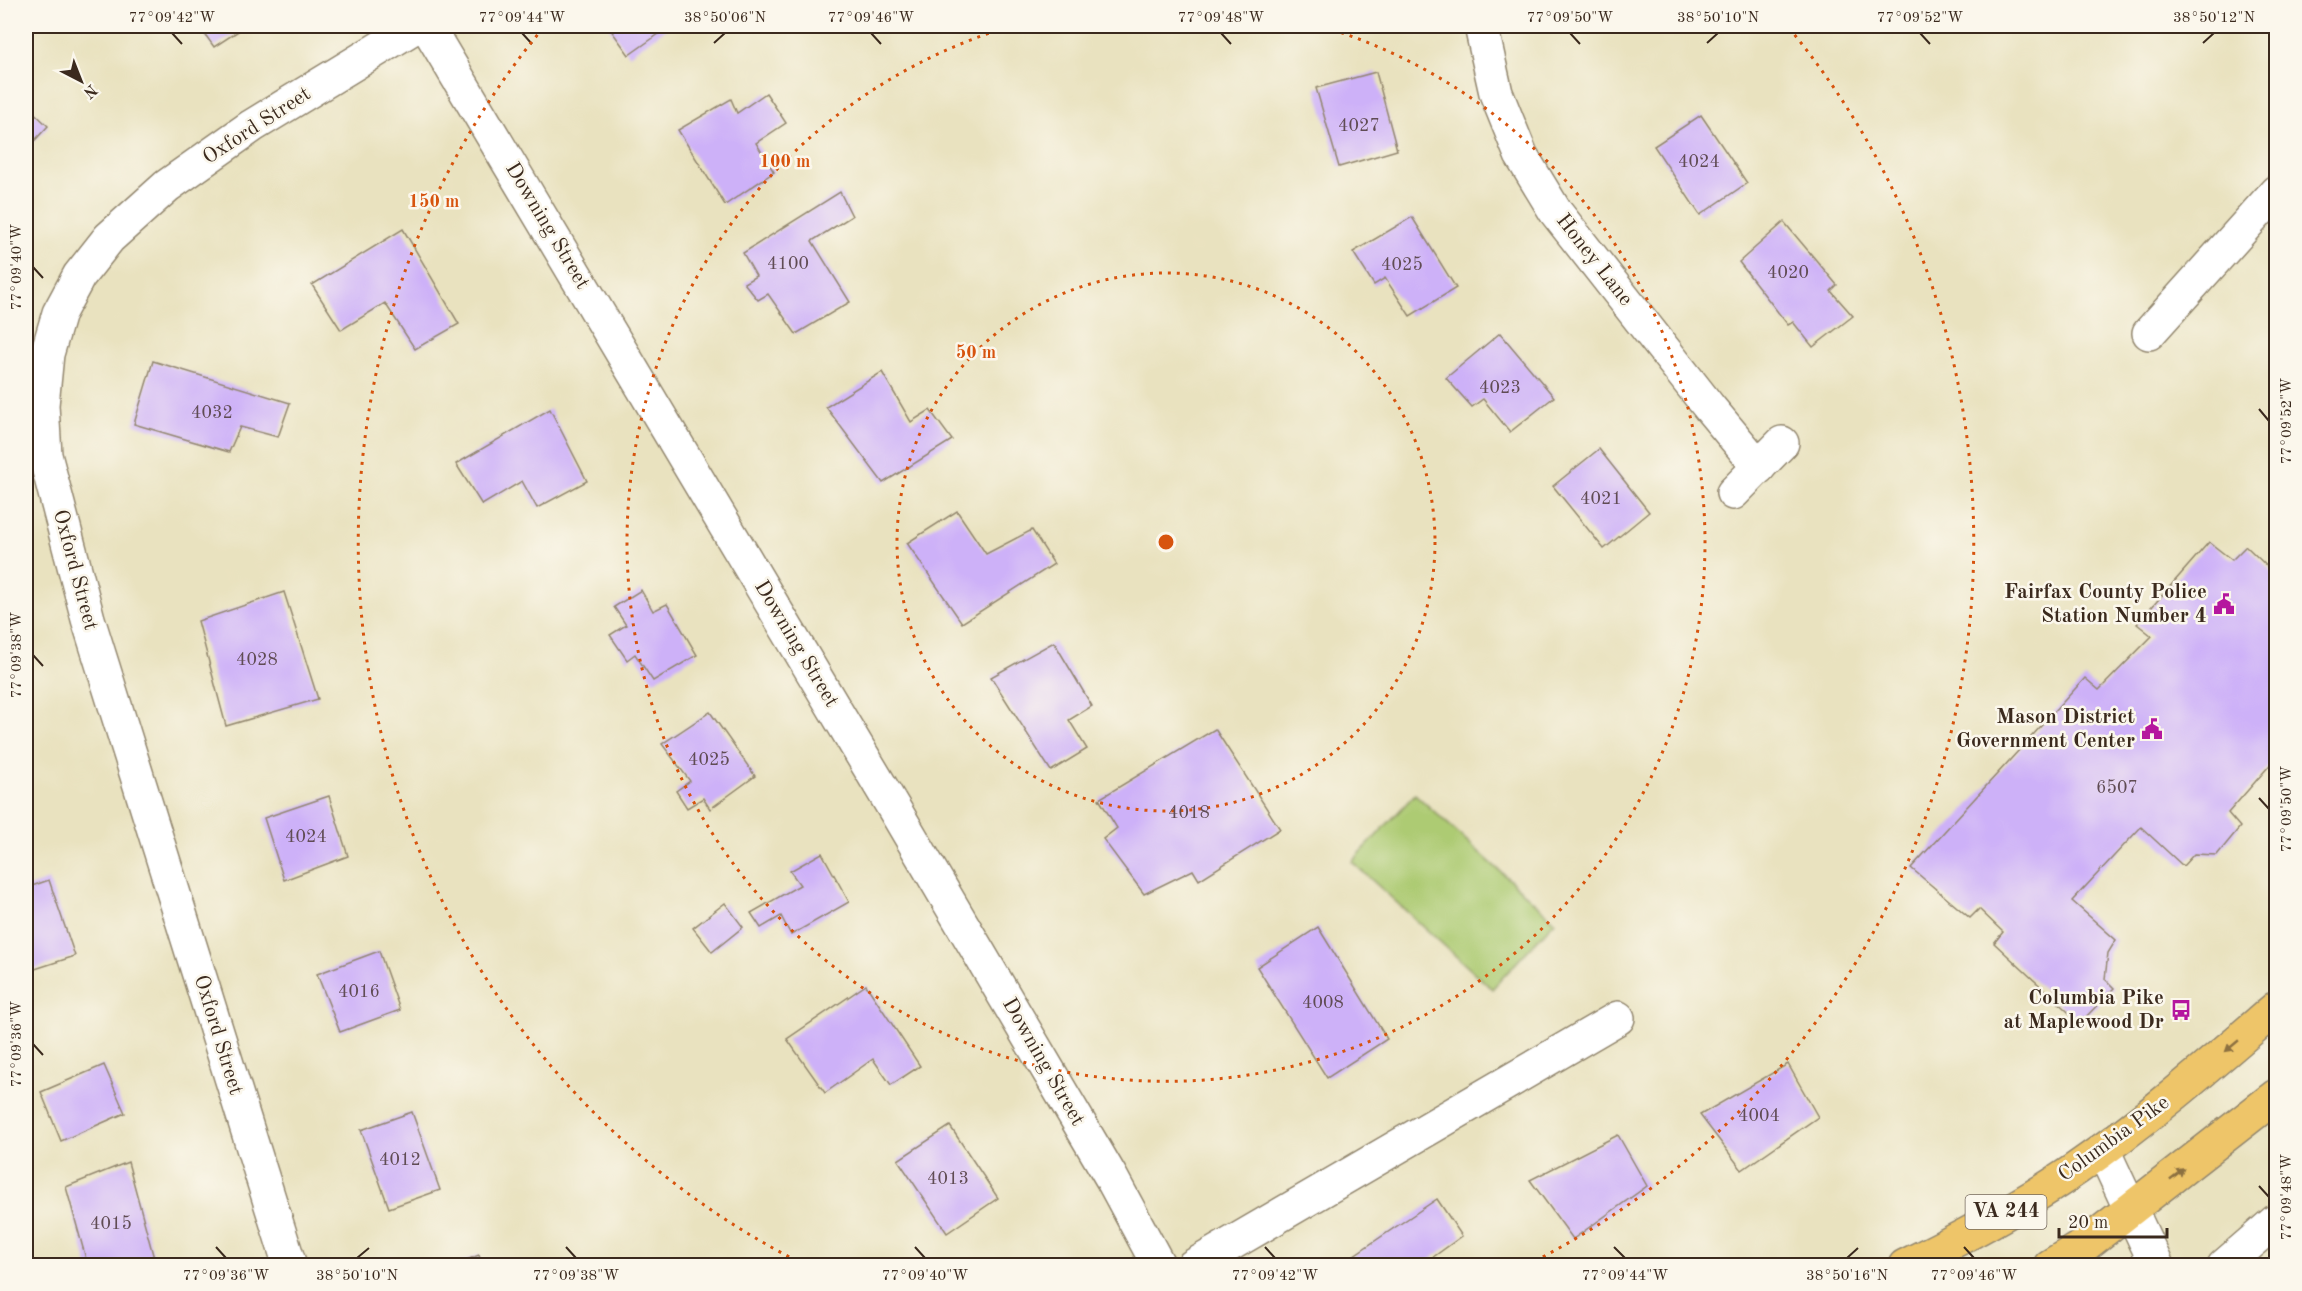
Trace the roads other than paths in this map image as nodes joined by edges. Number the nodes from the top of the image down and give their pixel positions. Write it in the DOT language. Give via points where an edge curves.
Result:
graph roads {
  1 [pos="416,26"];
  2 [pos="427,26"];
  3 [pos="1480,26"];
  4 [pos="2277,192"];
  5 [pos="2149,333"];
  6 [pos="1782,443"];
  7 [pos="1759,467"];
  8 [pos="1733,493"];
  9 [pos="2277,1008"];
  10 [pos="1618,1018"];
  11 [pos="2277,1096"];
  12 [pos="2103,1150"];
  13 [pos="2131,1210"];
  14 [pos="2277,1221"];
  15 [pos="290,1266"];
  16 [pos="1159,1266"];
  17 [pos="1193,1266"];
  18 [pos="1905,1266"];
  19 [pos="2050,1266"];
  20 [pos="2157,1266"];
  21 [pos="2224,1266"];
  1 -- 15 [label="street, Oxford Street" via="252,126 168,186 110,238 79,276 59,313 47,354 42,405 45,455 88,619"];
  2 -- 16 [label="street, Downing Street" via="899,817"];
  3 -- 7 [label="street, Honey Lane" via="1500,104 1521,154 1556,211"];
  4 -- 5 [label="street"];
  6 -- 7 [label="street"];
  7 -- 8 [label="street"];
  9 -- 12 [label="main road, Columbia Pike / VA 244, one-way"];
  10 -- 17 [label="street"];
  13 -- 11 [label="main road, one-way"];
  12 -- 13 [label="street"];
  12 -- 18 [label="main road, Columbia Pike / VA 244" via="2016,1206"];
  13 -- 19 [label="main road"];
  13 -- 20 [label="street"];
  14 -- 21 [label="street"];
}
